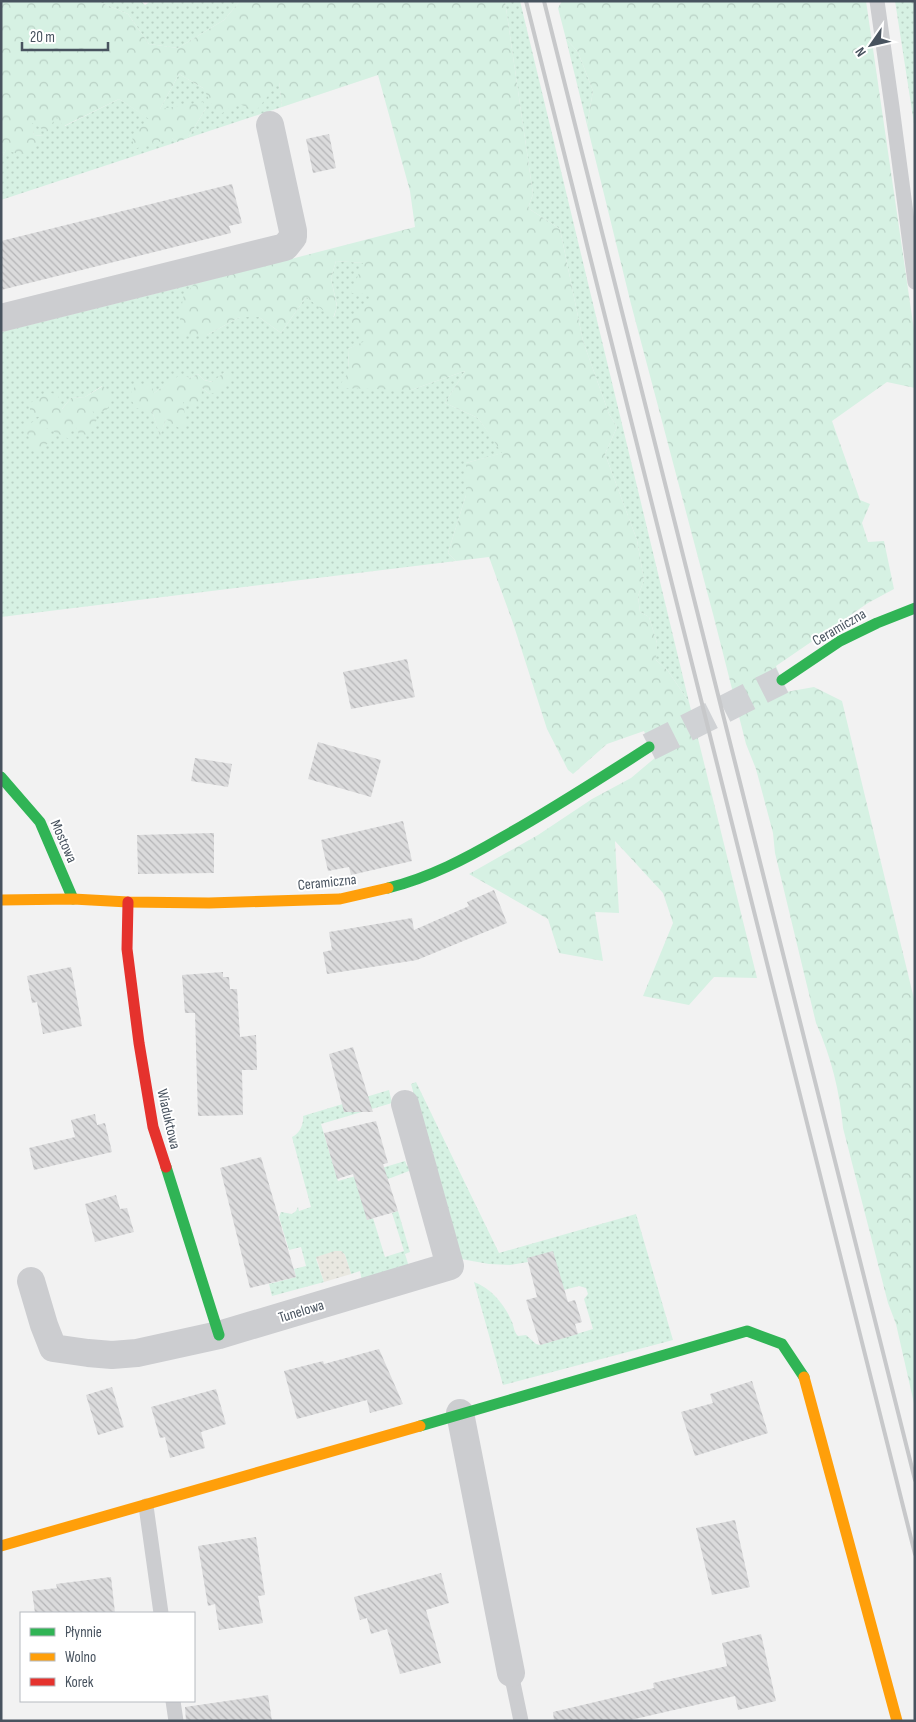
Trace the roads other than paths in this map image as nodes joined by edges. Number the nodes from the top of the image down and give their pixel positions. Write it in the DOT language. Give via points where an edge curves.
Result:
graph roads {
  1 [pos="877,1"];
  2 [pos="270,126"];
  3 [pos="915,282"];
  4 [pos="1,318"];
  5 [pos="915,608"];
  6 [pos="782,680"];
  7 [pos="649,747"];
  8 [pos="1,777"];
  9 [pos="73,899"];
  10 [pos="1,900"];
  11 [pos="128,902"];
  12 [pos="405,1104"];
  13 [pos="31,1281"];
  14 [pos="219,1335"];
  15 [pos="460,1413"];
  16 [pos="146,1506"];
  17 [pos="1,1546"];
  18 [pos="161,1612"];
  19 [pos="511,1673"];
  20 [pos="173,1702"];
  21 [pos="176,1721"];
  22 [pos="521,1721"];
  23 [pos="897,1721"];
  1 -- 3 [label="lane"];
  2 -- 4 [label="street" via="293,231 293,237 285,247"];
  5 -- 6 [label="street, Ceramiczna" via="841,641"];
  7 -- 11 [label="street, Ceramiczna" via="543,815 467,857 399,885 340,899 209,904"];
  8 -- 9 [label="street, Mostowa" via="40,822"];
  9 -- 10 [label="street, Ceramiczna"];
  9 -- 11 [label="street, Ceramiczna"];
  11 -- 14 [label="street, Wiaduktowa" via="128,949 153,1127"];
  12 -- 14 [label="street, Tunelowa" via="450,1266"];
  13 -- 14 [label="street, Tunelowa" via="53,1348 112,1355 137,1353"];
  15 -- 16 [label="street"];
  15 -- 19 [label="street"];
  15 -- 23 [label="street" via="747,1332 782,1344 805,1378"];
  16 -- 17 [label="street"];
  16 -- 18 [label="lane"];
  19 -- 22 [label="lane"];
  20 -- 21 [label="lane"];
}
